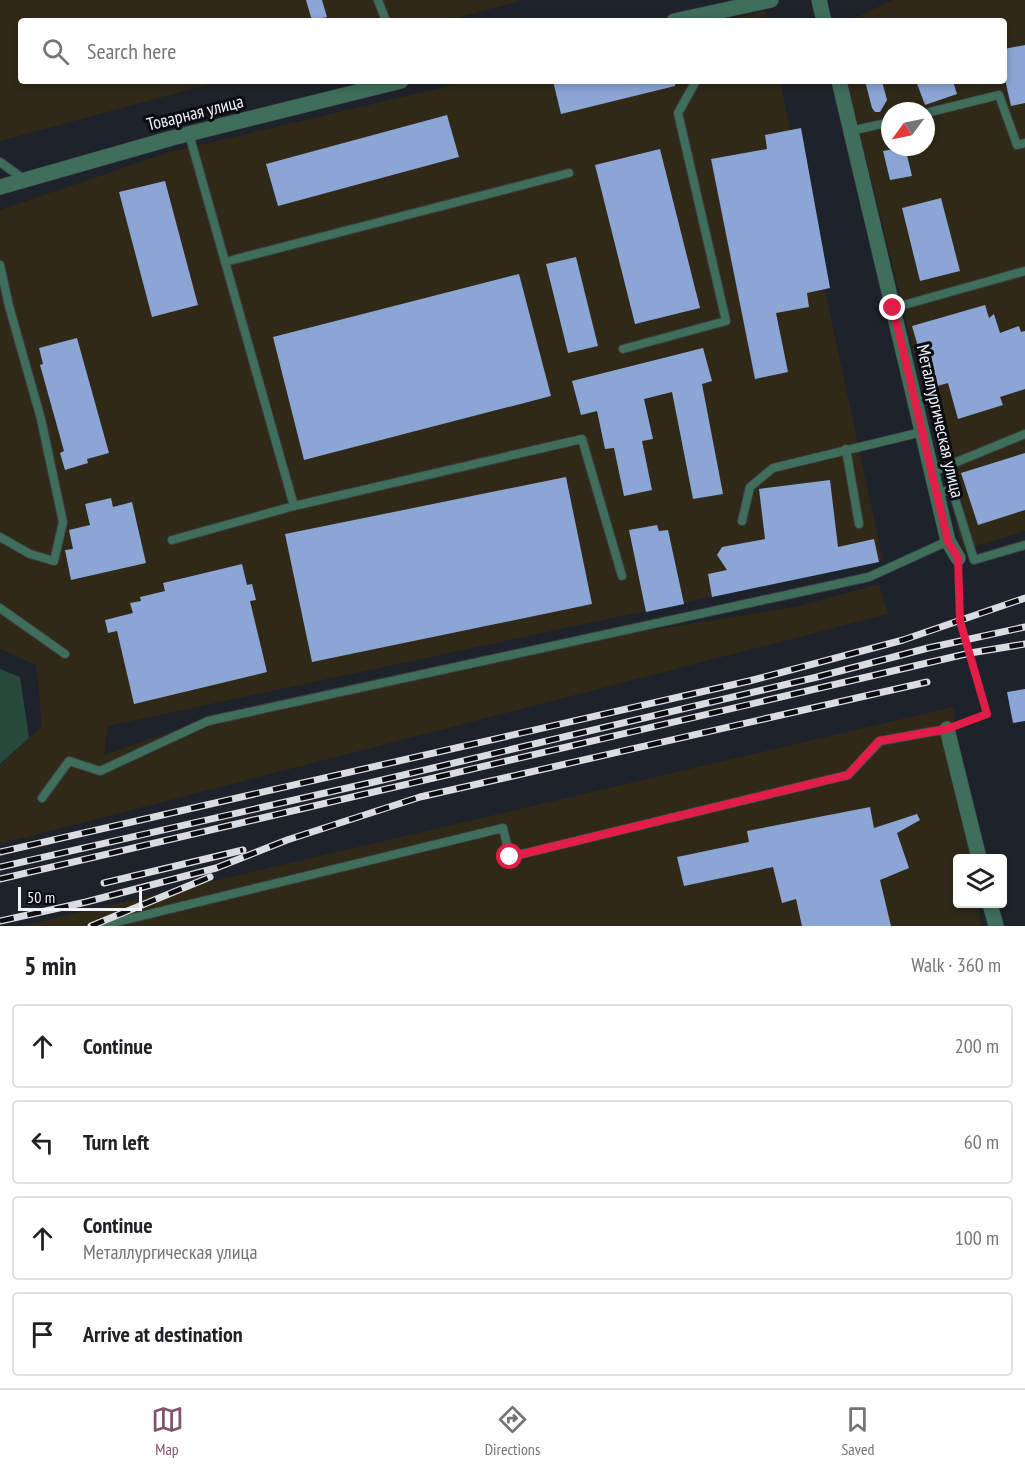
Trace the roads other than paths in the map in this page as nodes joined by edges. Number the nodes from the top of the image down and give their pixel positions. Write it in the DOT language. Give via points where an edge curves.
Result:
graph roads {
  1 [pos="378,0"];
  2 [pos="771,0"];
  3 [pos="819,0"];
  4 [pos="385,18"];
  5 [pos="702,18"];
  6 [pos="823,18"];
  7 [pos="389,84"];
  8 [pos="694,84"];
  9 [pos="839,84"];
  10 [pos="935,111"];
  11 [pos="881,124"];
  12 [pos="850,131"];
  13 [pos="189,134"];
  14 [pos="1025,144"];
  15 [pos="0,162"];
  16 [pos="569,173"];
  17 [pos="25,180"];
  18 [pos="0,187"];
  19 [pos="225,262"];
  20 [pos="0,265"];
  21 [pos="1025,271"];
  22 [pos="4,308"];
  23 [pos="893,308"];
  24 [pos="623,349"];
  25 [pos="922,432"];
  26 [pos="1025,434"];
  27 [pos="846,449"];
  28 [pos="932,472"];
  29 [pos="937,494"];
  30 [pos="294,506"];
  31 [pos="742,521"];
  32 [pos="859,524"];
  33 [pos="0,537"];
  34 [pos="172,540"];
  35 [pos="948,542"];
  36 [pos="1025,545"];
  37 [pos="958,558"];
  38 [pos="622,576"];
  39 [pos="0,608"];
  40 [pos="65,654"];
  41 [pos="947,729"];
  42 [pos="42,798"];
  43 [pos="978,854"];
  44 [pos="991,908"];
  45 [pos="100,926"];
  46 [pos="996,926"];
  1 -- 4 [label="lane"];
  2 -- 5 [label="street"];
  3 -- 6 [label="street"];
  7 -- 13 [label="street, Товарная улица"];
  8 -- 24 [label="lane" via="678,113 726,321"];
  9 -- 12 [label="street, Металлургическая улица"];
  10 -- 14 [label="lane" via="999,95 1017,145"];
  11 -- 12 [label="lane"];
  12 -- 23 [label="street, Металлургическая улица"];
  13 -- 17 [label="street, Товарная улица"];
  13 -- 19 [label="lane"];
  15 -- 17 [label="lane"];
  16 -- 19 [label="lane"];
  17 -- 18 [label="street, Товарная улица"];
  19 -- 30 [label="lane"];
  20 -- 22 [label="lane"];
  21 -- 23 [label="lane"];
  22 -- 33 [label="lane" via="41,419 63,522 54,561 30,554"];
  23 -- 25 [label="street, Металлургическая улица"];
  25 -- 27 [label="lane"];
  25 -- 28 [label="street, Металлургическая улица"];
  26 -- 28 [label="lane"];
  27 -- 31 [label="lane" via="773,468 750,487"];
  27 -- 32 [label="lane"];
  28 -- 29 [label="street, Металлургическая улица"];
  29 -- 35 [label="street, Металлургическая улица"];
  29 -- 36 [label="lane" via="952,489 974,560"];
  30 -- 34 [label="lane"];
  30 -- 38 [label="lane" via="582,439"];
  35 -- 37 [label="street, Металлургическая улица"];
  35 -- 42 [label="lane" via="869,577 208,721 100,771 69,761"];
  39 -- 40 [label="lane"];
  41 -- 43 [label="street"];
  41 -- 45 [label="lane" via="879,741 848,775 510,857 503,828"];
  44 -- 46 [label="street"];
}
